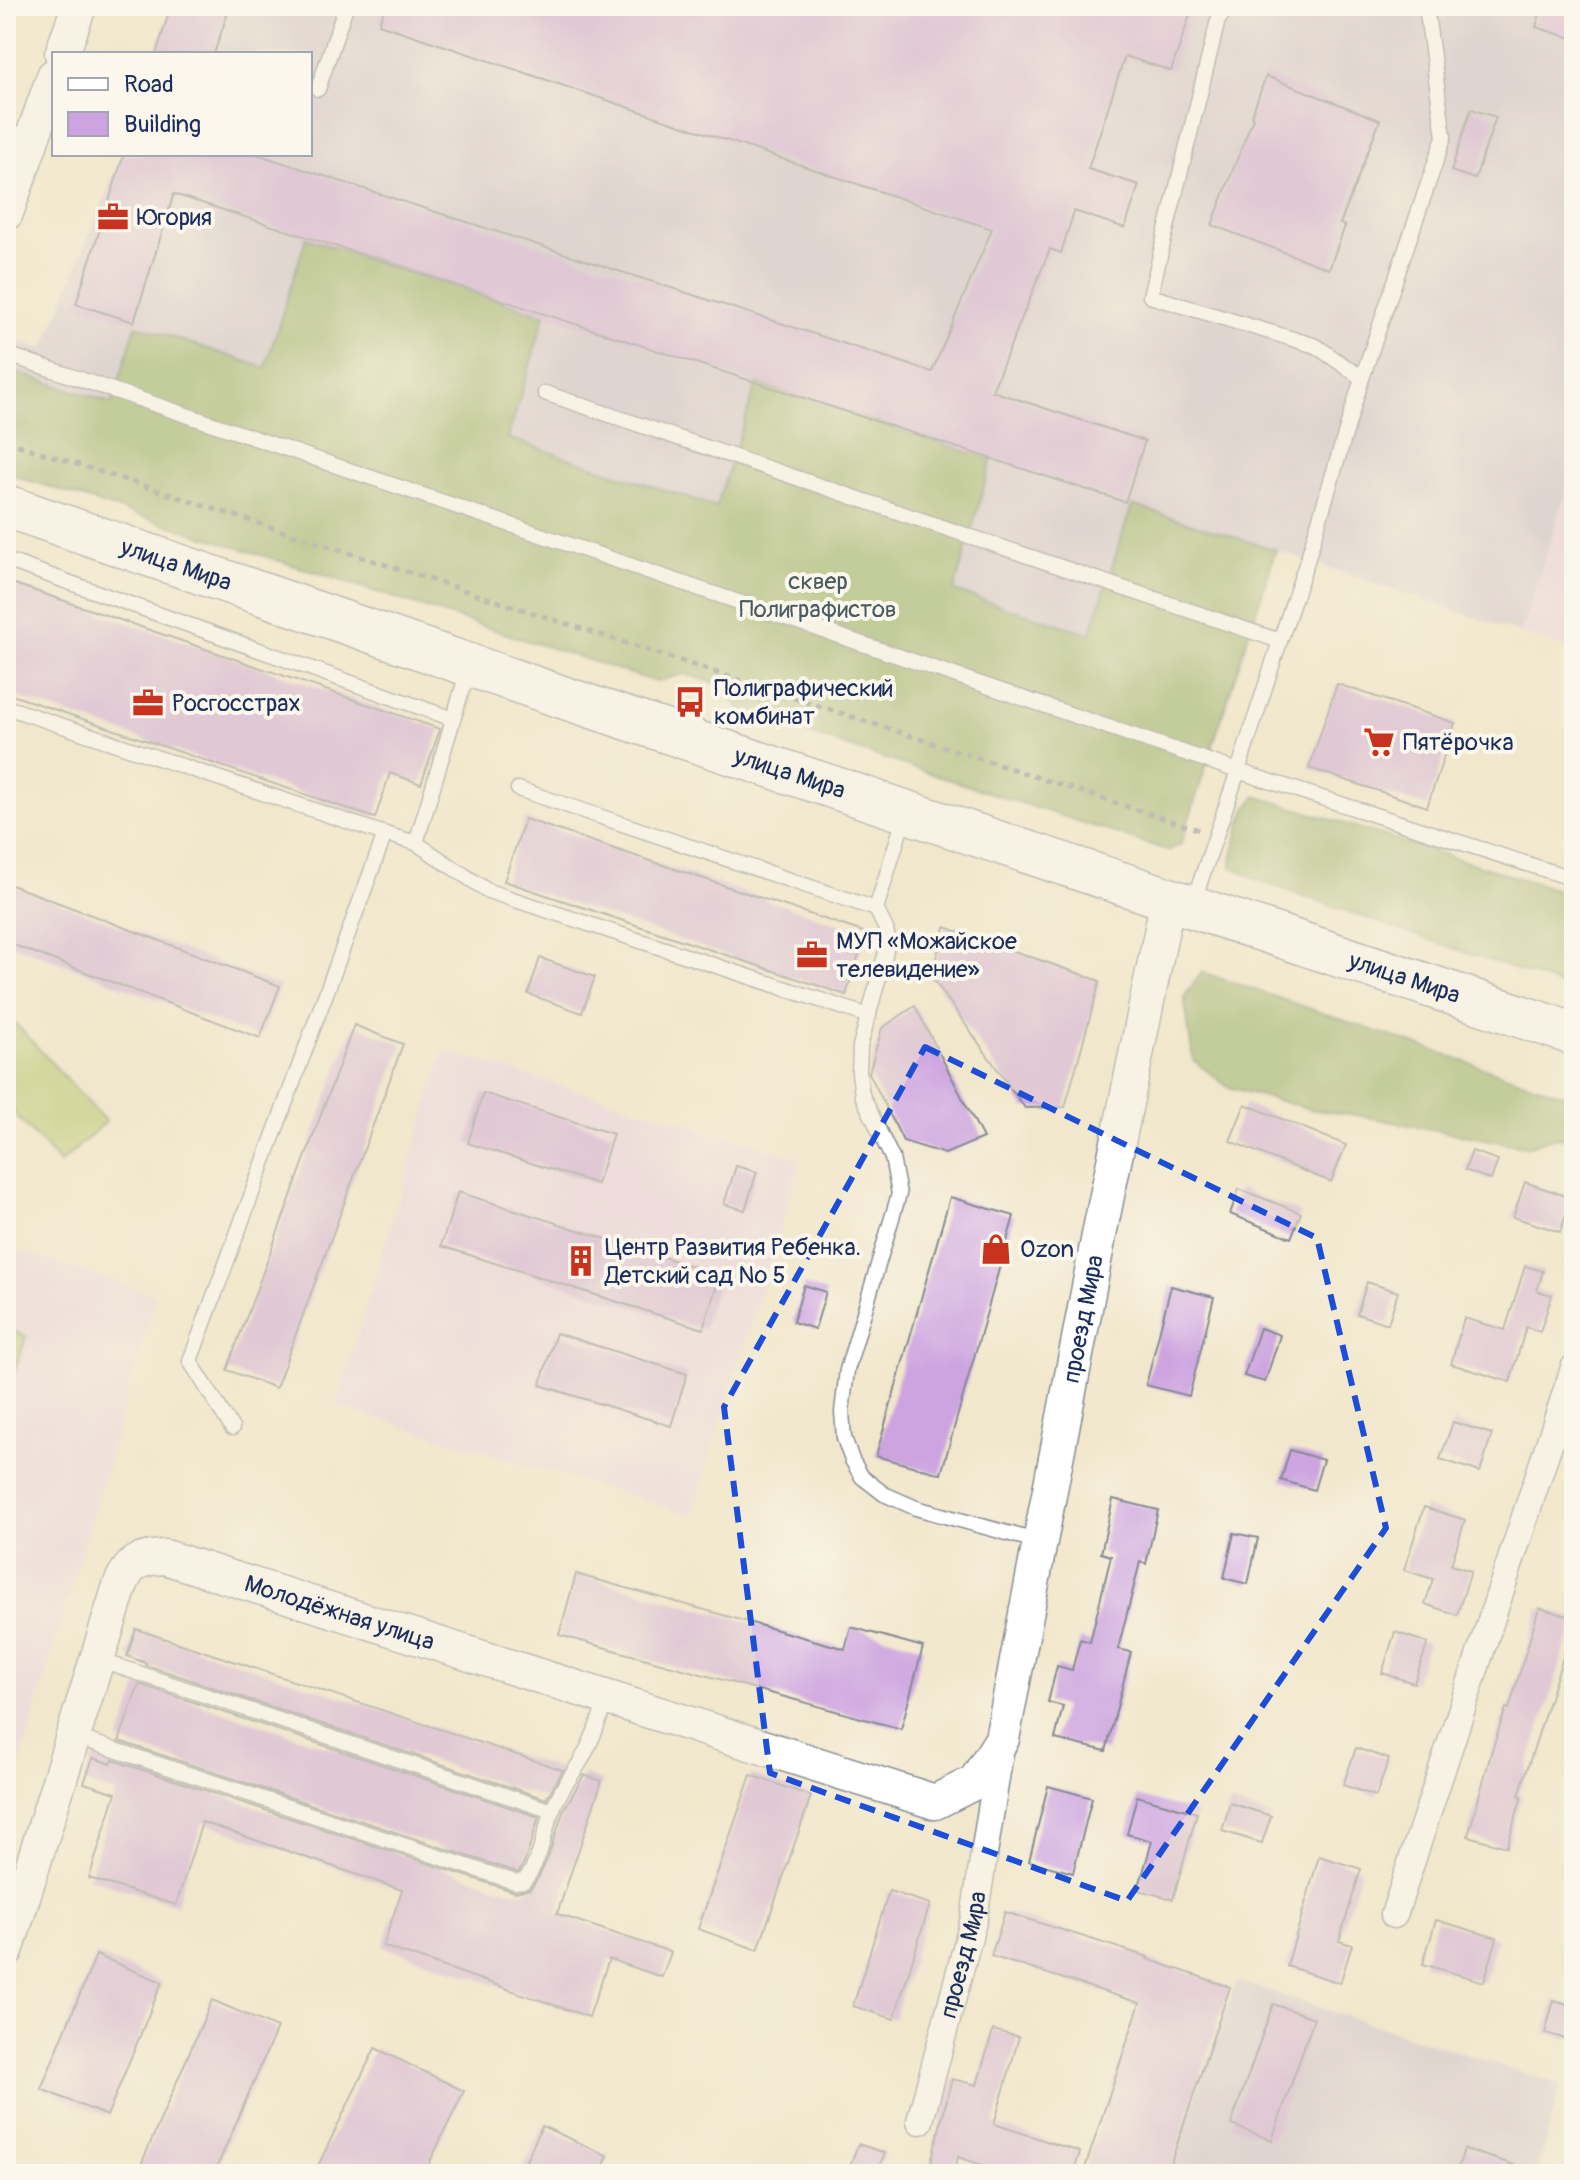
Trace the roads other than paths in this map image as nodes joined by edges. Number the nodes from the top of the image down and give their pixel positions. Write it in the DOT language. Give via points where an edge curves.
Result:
graph roads {
  1 [pos="79,6"];
  2 [pos="346,6"];
  3 [pos="1229,6"];
  4 [pos="1426,6"];
  5 [pos="63,52"];
  6 [pos="52,81"];
  7 [pos="318,89"];
  8 [pos="6,213"];
  9 [pos="6,354"];
  10 [pos="1362,378"];
  11 [pos="545,393"];
  12 [pos="6,506"];
  13 [pos="6,560"];
  14 [pos="1280,641"];
  15 [pos="469,665"];
  16 [pos="6,707"];
  17 [pos="453,719"];
  18 [pos="1238,771"];
  19 [pos="518,789"];
  20 [pos="906,811"];
  21 [pos="385,834"];
  22 [pos="416,843"];
  23 [pos="1574,879"];
  24 [pos="1180,903"];
  25 [pos="876,909"];
  26 [pos="869,1016"];
  27 [pos="1574,1034"];
  28 [pos="1574,1368"];
  29 [pos="232,1428"];
  30 [pos="1040,1542"];
  31 [pos="96,1659"];
  32 [pos="607,1697"];
  33 [pos="72,1736"];
  34 [pos="1002,1739"];
  35 [pos="935,1802"];
  36 [pos="552,1811"];
  37 [pos="1394,1915"];
  38 [pos="6,1951"];
  39 [pos="920,2121"];
  1 -- 5 [label="street"];
  2 -- 7 [label="lane"];
  3 -- 10 [label="lane" via="1218,20 1150,296 1316,346"];
  4 -- 10 [label="lane" via="1444,137"];
  6 -- 8 [label="street" via="24,147"];
  9 -- 18 [label="lane"];
  10 -- 14 [label="lane"];
  11 -- 14 [label="lane"];
  12 -- 15 [label="main road, улица Мира"];
  13 -- 17 [label="lane"];
  14 -- 18 [label="lane"];
  15 -- 17 [label="lane"];
  15 -- 20 [label="main road, улица Мира"];
  16 -- 21 [label="lane"];
  17 -- 22 [label="lane"];
  18 -- 23 [label="lane"];
  18 -- 24 [label="lane" via="1215,835"];
  19 -- 25 [label="lane"];
  20 -- 24 [label="main road, улица Мира"];
  20 -- 25 [label="lane"];
  21 -- 22 [label="lane"];
  21 -- 29 [label="lane" via="190,1361"];
  22 -- 26 [label="lane" via="488,891"];
  24 -- 27 [label="main road, улица Мира"];
  24 -- 30 [label="street, проезд Мира" via="1101,1225"];
  25 -- 26 [label="lane" via="888,939"];
  26 -- 30 [label="lane" via="860,1046 862,1095 892,1158 899,1194 847,1370 844,1438 862,1477 884,1494"];
  28 -- 37 [label="street"];
  30 -- 34 [label="street, проезд Мира"];
  31 -- 32 [label="street, Молодёжная улица" via="125,1573 146,1558 165,1557"];
  31 -- 33 [label="street, Молодёжная улица"];
  31 -- 36 [label="lane"];
  32 -- 35 [label="street, Молодёжная улица"];
  32 -- 36 [label="lane" via="590,1743"];
  33 -- 36 [label="lane" via="515,1882 524,1881 536,1864"];
  33 -- 38 [label="street, Молодёжная улица"];
  34 -- 35 [label="street, проезд Мира" via="975,1782"];
  34 -- 39 [label="street, проезд Мира" via="974,1918"];
}
